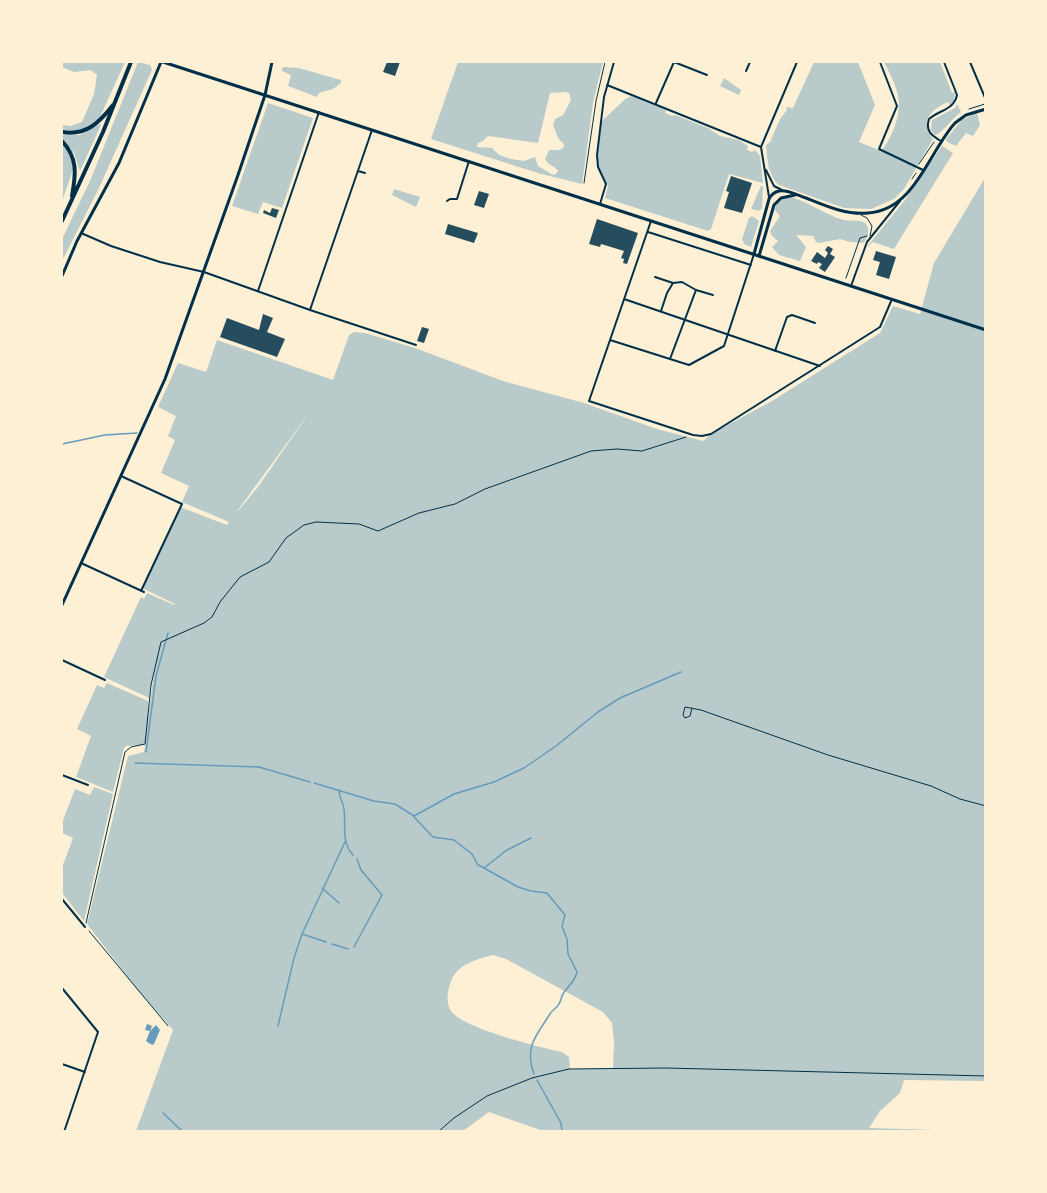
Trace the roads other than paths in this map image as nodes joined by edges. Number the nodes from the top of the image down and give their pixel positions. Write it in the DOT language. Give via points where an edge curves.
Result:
graph roads {
  1 [pos="131,62"];
  2 [pos="162,62"];
  3 [pos="272,62"];
  4 [pos="614,62"];
  5 [pos="750,62"];
  6 [pos="797,62"];
  7 [pos="880,62"];
  8 [pos="944,62"];
  9 [pos="970,62"];
  10 [pos="746,71"];
  11 [pos="707,75"];
  12 [pos="986,84"];
  13 [pos="607,85"];
  14 [pos="981,86"];
  15 [pos="265,95"];
  16 [pos="116,102"];
  17 [pos="986,102"];
  18 [pos="656,104"];
  19 [pos="986,109"];
  20 [pos="319,112"];
  21 [pos="372,130"];
  22 [pos="62,132"];
  23 [pos="62,141"];
  24 [pos="941,141"];
  25 [pos="761,147"];
  26 [pos="469,161"];
  27 [pos="765,167"];
  28 [pos="923,170"];
  29 [pos="358,171"];
  30 [pos="365,173"];
  31 [pos="774,186"];
  32 [pos="768,191"];
  33 [pos="783,191"];
  34 [pos="777,192"];
  35 [pos="772,195"];
  36 [pos="783,196"];
  37 [pos="799,196"];
  38 [pos="778,197"];
  39 [pos="769,199"];
  40 [pos="902,199"];
  41 [pos="447,201"];
  42 [pos="71,202"];
  43 [pos="776,202"];
  44 [pos="600,204"];
  45 [pos="857,213"];
  46 [pos="764,215"];
  47 [pos="770,216"];
  48 [pos="62,221"];
  49 [pos="651,221"];
  50 [pos="647,232"];
  51 [pos="81,233"];
  52 [pos="869,238"];
  53 [pos="754,254"];
  54 [pos="759,256"];
  55 [pos="751,265"];
  56 [pos="204,272"];
  57 [pos="62,276"];
  58 [pos="655,277"];
  59 [pos="674,283"];
  60 [pos="851,286"];
  61 [pos="696,290"];
  62 [pos="258,291"];
  63 [pos="713,295"];
  64 [pos="624,299"];
  65 [pos="892,299"];
  66 [pos="310,310"];
  67 [pos="661,311"];
  68 [pos="684,319"];
  69 [pos="815,323"];
  70 [pos="986,330"];
  71 [pos="728,334"];
  72 [pos="610,340"];
  73 [pos="416,345"];
  74 [pos="775,351"];
  75 [pos="670,359"];
  76 [pos="820,366"];
  77 [pos="121,476"];
  78 [pos="81,563"];
  79 [pos="62,605"];
  80 [pos="62,660"];
  81 [pos="105,680"];
  82 [pos="62,775"];
  83 [pos="88,785"];
  84 [pos="62,899"];
  85 [pos="85,927"];
  86 [pos="62,988"];
  87 [pos="62,1064"];
  88 [pos="85,1072"];
  89 [pos="986,1076"];
  90 [pos="64,1131"];
  91 [pos="438,1131"];
  1 -- 16 [label="main road"];
  2 -- 15 [label="main road"];
  2 -- 51 [label="main road" via="119,163"];
  3 -- 15 [label="main road"];
  4 -- 13 [label="street"];
  5 -- 10 [label="street"];
  6 -- 25 [label="street"];
  7 -- 28 [label="street" via="897,106 879,149"];
  8 -- 24 [label="street" via="956,100 929,119 927,126"];
  9 -- 14 [label="street"];
  11 -- 18 [label="street" via="674,62"];
  12 -- 14 [label="lane"];
  13 -- 18 [label="street"];
  13 -- 44 [label="street" via="597,155 606,184"];
  14 -- 17 [label="street"];
  15 -- 20 [label="main road"];
  15 -- 56 [label="main road"];
  16 -- 22 [label="main road" via="88,130"];
  16 -- 42 [label="main road"];
  18 -- 25 [label="street"];
  19 -- 24 [label="main road" via="960,119"];
  20 -- 21 [label="main road"];
  20 -- 62 [label="street"];
  21 -- 26 [label="main road"];
  21 -- 29 [label="street"];
  23 -- 42 [label="main road" via="75,164"];
  24 -- 28 [label="main road"];
  25 -- 27 [label="street"];
  26 -- 41 [label="street" via="457,200"];
  26 -- 44 [label="main road"];
  27 -- 31 [label="street"];
  27 -- 32 [label="street"];
  28 -- 40 [label="main road"];
  29 -- 30 [label="street"];
  29 -- 66 [label="street"];
  31 -- 33 [label="street"];
  31 -- 34 [label="street"];
  32 -- 35 [label="street"];
  32 -- 39 [label="street"];
  33 -- 34 [label="main road"];
  33 -- 37 [label="main road"];
  34 -- 35 [label="main road"];
  34 -- 38 [label="main road"];
  35 -- 38 [label="main road"];
  35 -- 39 [label="main road"];
  36 -- 37 [label="main road"];
  36 -- 38 [label="main road"];
  36 -- 43 [label="main road"];
  37 -- 45 [label="main road"];
  38 -- 43 [label="main road"];
  39 -- 46 [label="main road"];
  40 -- 45 [label="main road" via="880,211"];
  40 -- 52 [label="street"];
  42 -- 48 [label="main road"];
  43 -- 47 [label="main road"];
  44 -- 49 [label="main road"];
  45 -- 52 [label="lane" via="870,222"];
  46 -- 47 [label="main road"];
  46 -- 53 [label="main road"];
  47 -- 54 [label="main road"];
  49 -- 50 [label="street"];
  49 -- 53 [label="main road"];
  50 -- 55 [label="street"];
  50 -- 64 [label="street"];
  51 -- 56 [label="street" via="160,262"];
  51 -- 57 [label="main road"];
  52 -- 60 [label="street"];
  53 -- 54 [label="main road"];
  53 -- 55 [label="street"];
  54 -- 60 [label="main road"];
  55 -- 71 [label="street"];
  56 -- 62 [label="street"];
  56 -- 77 [label="main road" via="165,379"];
  58 -- 59 [label="street"];
  59 -- 61 [label="street" via="682,282"];
  59 -- 67 [label="street"];
  60 -- 65 [label="main road"];
  61 -- 63 [label="street"];
  61 -- 68 [label="street"];
  62 -- 66 [label="street"];
  64 -- 67 [label="street"];
  64 -- 72 [label="street"];
  65 -- 70 [label="main road"];
  65 -- 76 [label="street" via="880,327"];
  66 -- 73 [label="street"];
  67 -- 68 [label="street"];
  68 -- 71 [label="street"];
  68 -- 75 [label="street"];
  69 -- 74 [label="street" via="792,315 787,317"];
  71 -- 74 [label="street"];
  71 -- 75 [label="street" via="724,346 689,365"];
  72 -- 75 [label="street"];
  72 -- 76 [label="street" via="589,401 693,435 711,434"];
  74 -- 76 [label="street"];
  77 -- 78 [label="main road"];
  77 -- 78 [label="street" via="182,504 143,592"];
  78 -- 79 [label="main road"];
  80 -- 81 [label="street"];
  82 -- 83 [label="street"];
  84 -- 85 [label="street"];
  86 -- 88 [label="street" via="98,1032"];
  87 -- 88 [label="street"];
  88 -- 90 [label="street"];
  89 -- 91 [label="lane" via="569,1069 532,1078 487,1096"];
}
